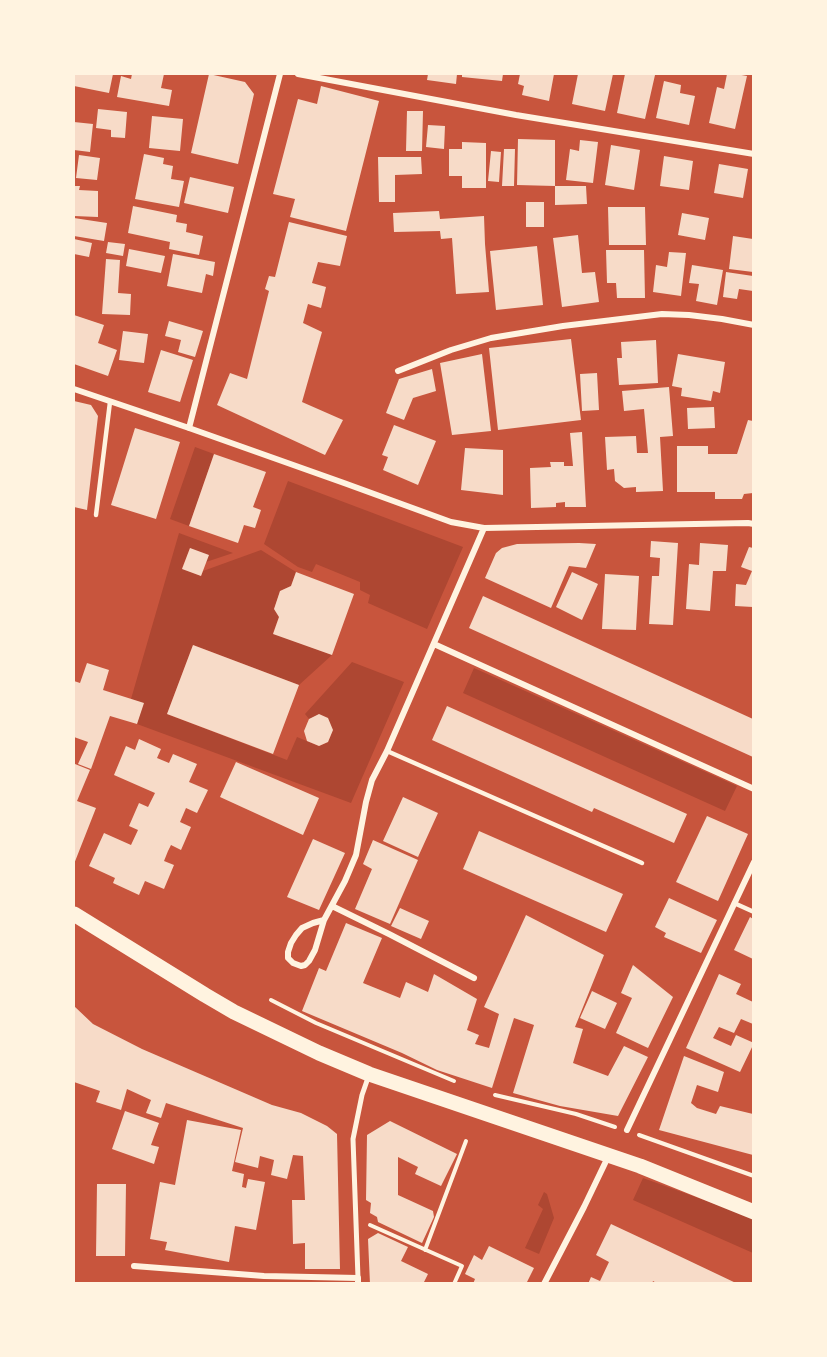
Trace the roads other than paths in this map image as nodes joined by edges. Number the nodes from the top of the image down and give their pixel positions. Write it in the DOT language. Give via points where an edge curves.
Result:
graph roads {
  1 [pos="280,74"];
  2 [pos="298,74"];
  3 [pos="753,154"];
  4 [pos="753,325"];
  5 [pos="398,371"];
  6 [pos="74,389"];
  7 [pos="110,402"];
  8 [pos="189,428"];
  9 [pos="96,515"];
  10 [pos="753,524"];
  11 [pos="484,528"];
  12 [pos="434,644"];
  13 [pos="387,751"];
  14 [pos="753,789"];
  15 [pos="753,862"];
  16 [pos="642,863"];
  17 [pos="735,903"];
  18 [pos="332,906"];
  19 [pos="753,912"];
  20 [pos="74,914"];
  21 [pos="324,920"];
  22 [pos="474,978"];
  23 [pos="369,1074"];
  24 [pos="627,1130"];
  25 [pos="608,1156"];
  26 [pos="753,1212"];
  27 [pos="134,1266"];
  28 [pos="358,1281"];
  29 [pos="544,1284"];
  1 -- 8 [label="street"];
  2 -- 3 [label="street"];
  4 -- 5 [label="street" via="662,314 563,326 491,338"];
  6 -- 7 [label="street"];
  7 -- 8 [label="street"];
  7 -- 9 [label="lane"];
  8 -- 11 [label="street" via="451,522"];
  10 -- 11 [label="street"];
  11 -- 12 [label="street"];
  12 -- 13 [label="street"];
  12 -- 14 [label="street"];
  13 -- 16 [label="lane"];
  13 -- 18 [label="street" via="372,780 356,855"];
  15 -- 17 [label="street"];
  17 -- 19 [label="lane"];
  17 -- 24 [label="street"];
  18 -- 21 [label="street"];
  18 -- 22 [label="street"];
  20 -- 23 [label="main road" via="234,1012"];
  21 -- 21 [label="street" via="309,961 300,966 293,963 288,952 296,934"];
  23 -- 25 [label="main road"];
  23 -- 28 [label="street" via="353,1139"];
  25 -- 26 [label="main road" via="650,1169"];
  25 -- 29 [label="street"];
  27 -- 28 [label="street"];
}
